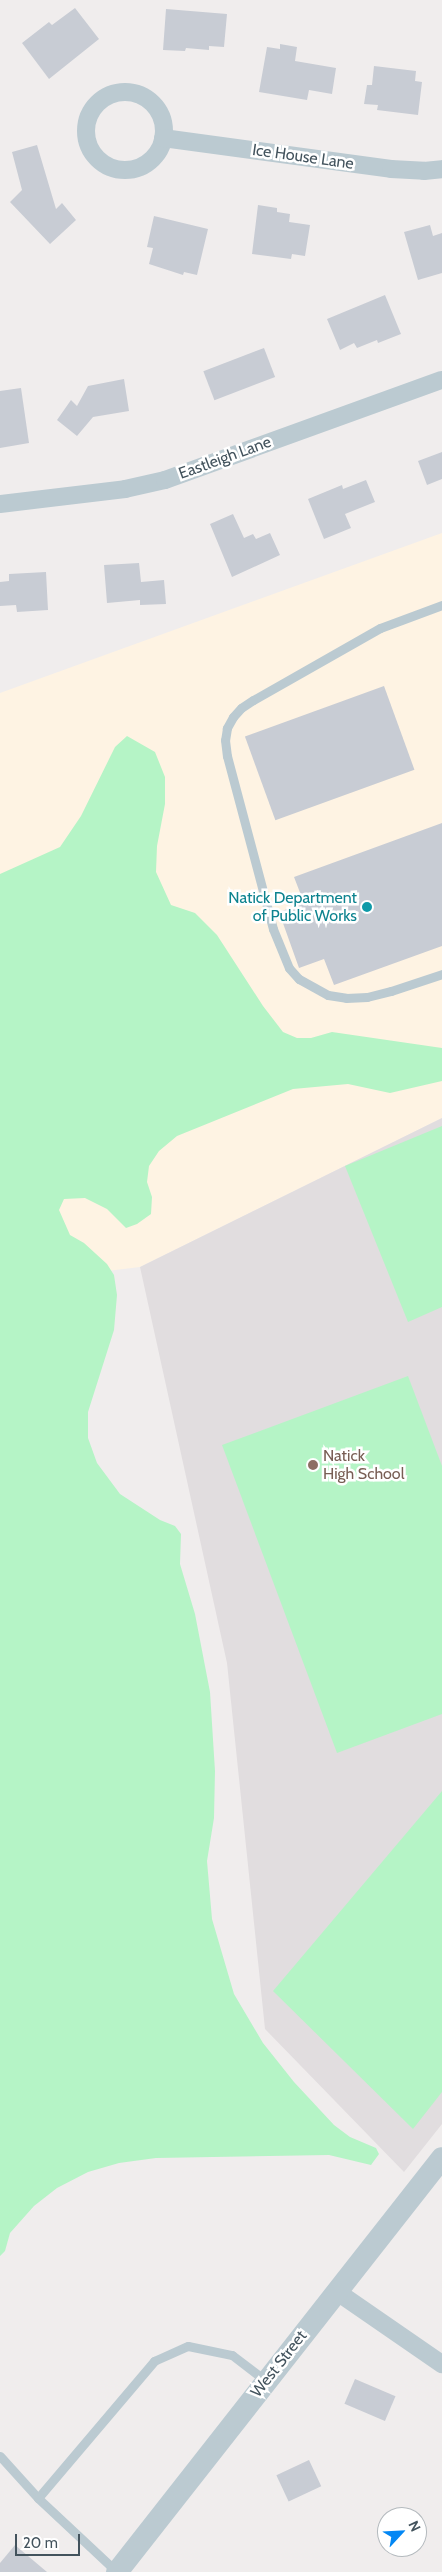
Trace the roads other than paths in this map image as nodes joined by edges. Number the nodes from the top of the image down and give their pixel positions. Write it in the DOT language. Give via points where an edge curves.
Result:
graph roads {
  1 [pos="164,138"];
  2 [pos="442,169"];
  3 [pos="442,380"];
  4 [pos="0,504"];
  5 [pos="442,605"];
  6 [pos="442,974"];
  7 [pos="442,2158"];
  8 [pos="336,2290"];
  9 [pos="442,2364"];
  10 [pos="266,2381"];
  11 [pos="0,2456"];
  12 [pos="38,2498"];
  13 [pos="117,2572"];
  1 -- 1 [label="street" via="159,112 147,98 134,93 106,96 97,104 87,123 86,135 91,149 107,165 118,169 143,166 153,158"];
  1 -- 2 [label="street, Ice House Lane" via="391,168"];
  3 -- 4 [label="street, Eastleigh Lane" via="165,480 125,489"];
  5 -- 6 [label="lane" via="363,636 252,700 233,717 225,740 273,929 289,968 300,979 328,995 346,998 391,991"];
  7 -- 8 [label="street, West Street"];
  8 -- 9 [label="street"];
  8 -- 10 [label="street, West Street"];
  10 -- 12 [label="lane" via="232,2355 188,2346 154,2361"];
  10 -- 13 [label="street, West Street"];
  11 -- 12 [label="lane"];
  12 -- 13 [label="lane"];
}
